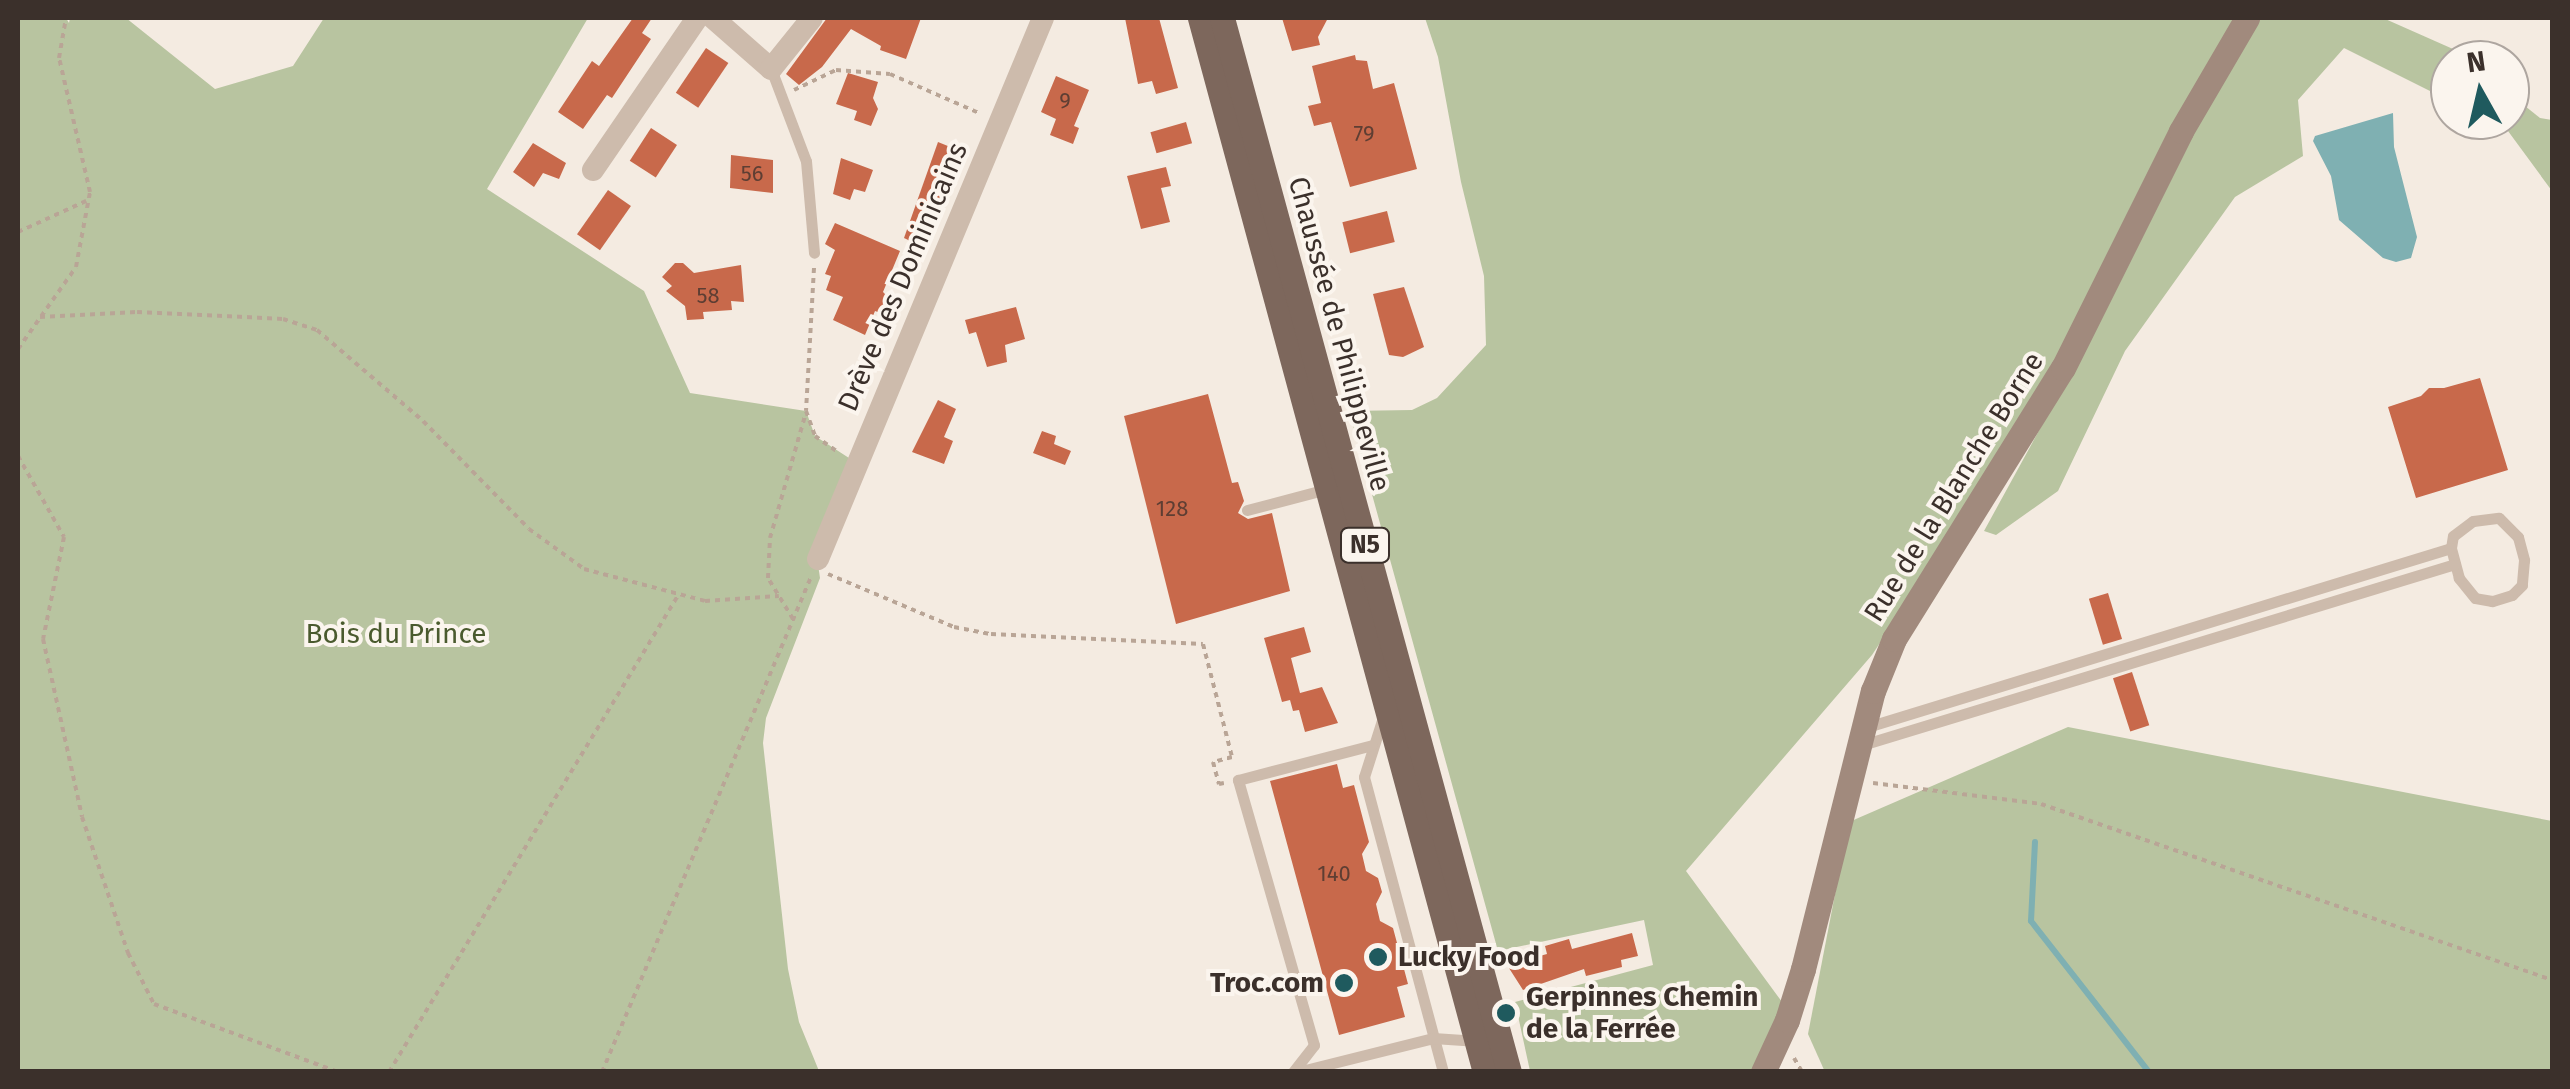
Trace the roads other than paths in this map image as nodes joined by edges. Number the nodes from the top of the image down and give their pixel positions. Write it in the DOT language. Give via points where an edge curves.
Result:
graph roads {
  1 [pos="697,18"];
  2 [pos="713,18"];
  3 [pos="812,18"];
  4 [pos="1043,18"];
  5 [pos="1200,18"];
  6 [pos="1222,18"];
  7 [pos="2247,18"];
  8 [pos="771,69"];
  9 [pos="593,170"];
  10 [pos="814,253"];
  11 [pos="1327,489"];
  12 [pos="1247,510"];
  13 [pos="2451,548"];
  14 [pos="818,559"];
  15 [pos="2455,564"];
  16 [pos="1387,707"];
  17 [pos="1861,737"];
  18 [pos="1372,745"];
  19 [pos="1432,1038"];
  20 [pos="1478,1040"];
  21 [pos="1295,1072"];
  22 [pos="1443,1072"];
  23 [pos="1485,1072"];
  24 [pos="1509,1072"];
  25 [pos="1763,1072"];
  1 -- 9 [label="street"];
  2 -- 8 [label="street"];
  3 -- 8 [label="street"];
  4 -- 14 [label="street, Drève des Dominicains"];
  5 -- 11 [label="main road, Chaussée de Philippeville / N5"];
  6 -- 24 [label="main road, Chaussée de Philippeville / N5"];
  7 -- 17 [label="street, Rue de la Blanche Borne" via="2181,131 2064,368 1894,639"];
  8 -- 10 [label="lane" via="806,162"];
  11 -- 12 [label="lane"];
  11 -- 16 [label="main road, Chaussée de Philippeville / N5"];
  13 -- 15 [label="lane"];
  13 -- 15 [label="lane" via="2462,526 2499,518 2518,537 2522,585 2512,596 2475,598"];
  13 -- 17 [label="lane"];
  15 -- 17 [label="lane"];
  16 -- 18 [label="lane"];
  16 -- 20 [label="main road, Chaussée de Philippeville / N5"];
  17 -- 25 [label="street, Rue de la Blanche Borne" via="1803,969"];
  18 -- 19 [label="lane" via="1364,777"];
  18 -- 21 [label="lane" via="1238,780 1314,1045"];
  19 -- 20 [label="lane"];
  19 -- 21 [label="lane"];
  19 -- 22 [label="lane"];
  20 -- 23 [label="main road, Chaussée de Philippeville / N5"];
}
